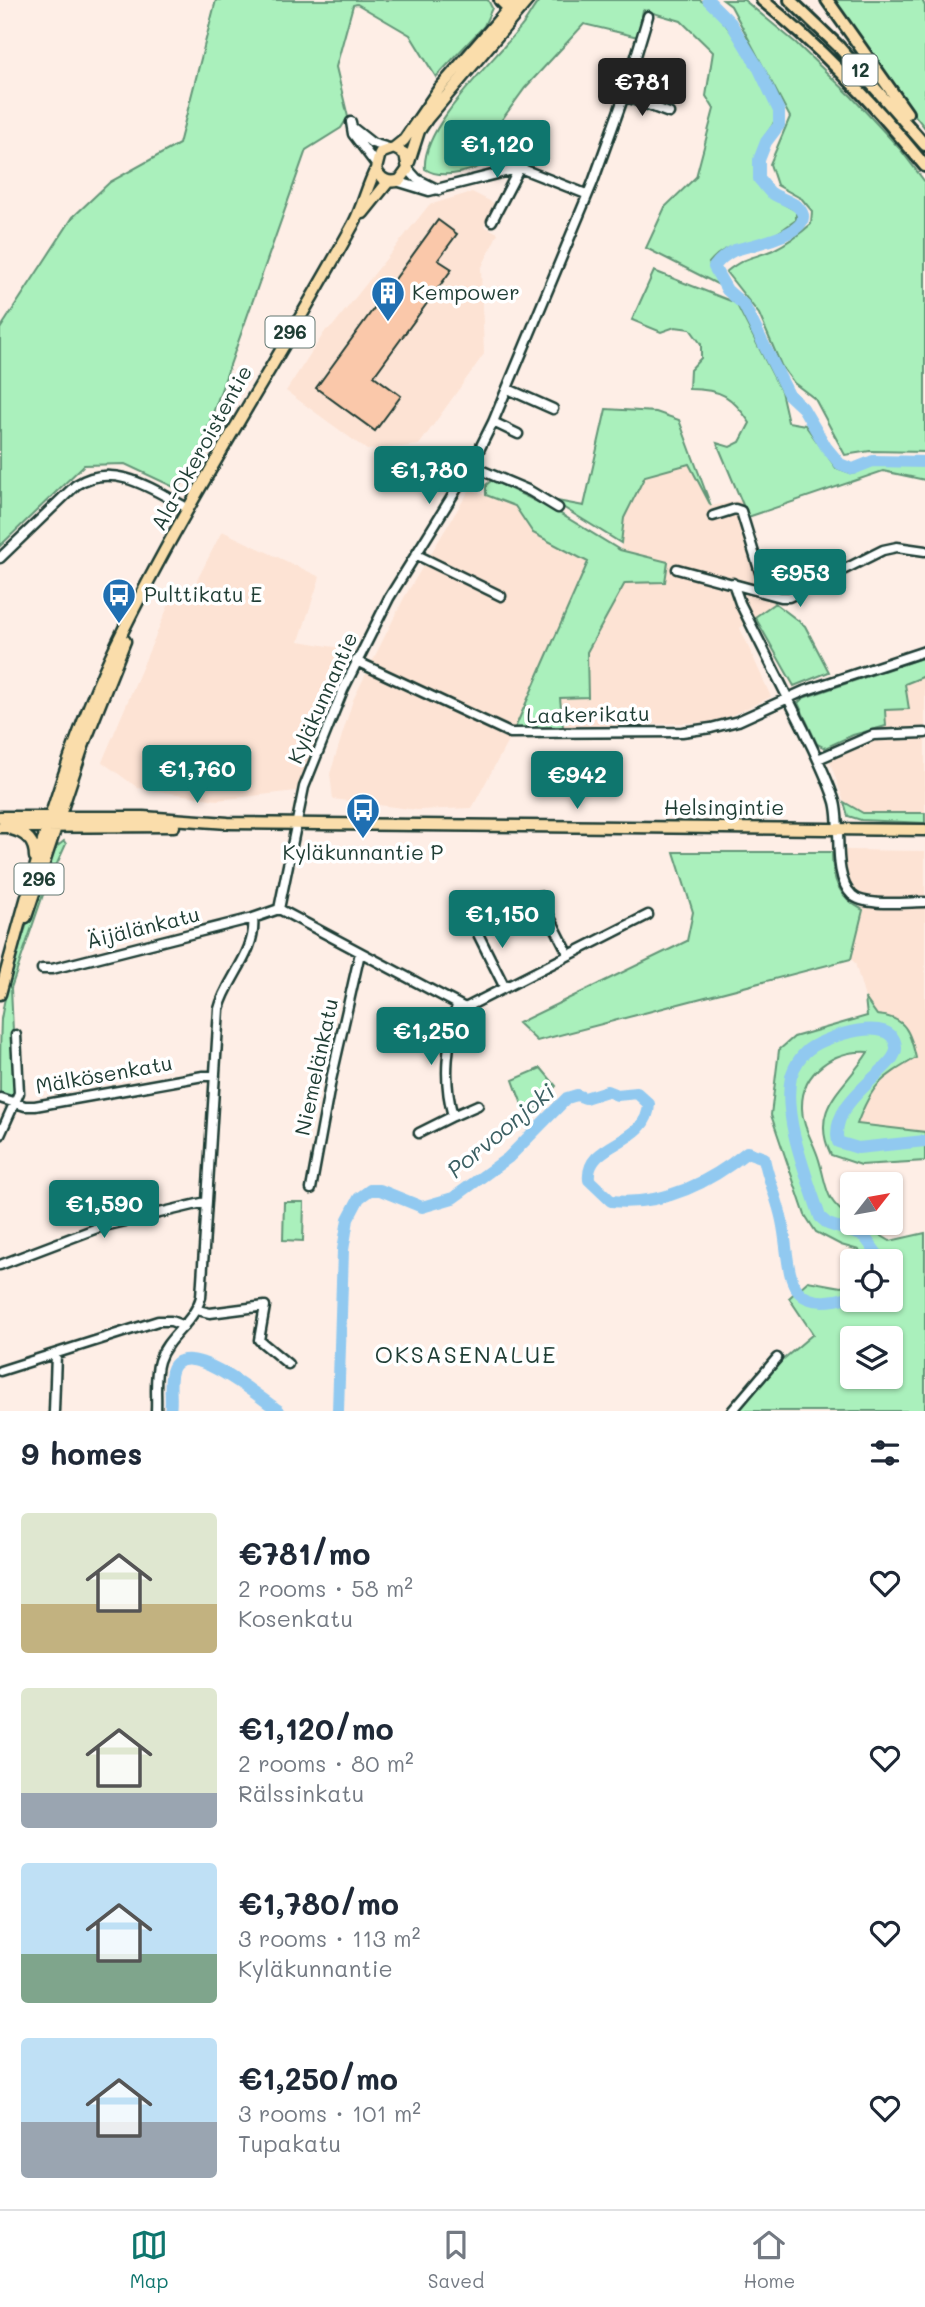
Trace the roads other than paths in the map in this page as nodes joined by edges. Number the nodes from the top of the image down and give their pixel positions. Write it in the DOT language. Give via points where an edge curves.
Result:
graph roads {
  1 [pos="528,0"];
  2 [pos="762,0"];
  3 [pos="790,0"];
  4 [pos="827,0"];
  5 [pos="512,3"];
  6 [pos="648,16"];
  7 [pos="624,96"];
  8 [pos="669,113"];
  9 [pos="925,138"];
  10 [pos="925,145"];
  11 [pos="392,148"];
  12 [pos="528,152"];
  13 [pos="408,165"];
  14 [pos="375,166"];
  15 [pos="925,166"];
  16 [pos="520,168"];
  17 [pos="392,181"];
  18 [pos="439,190"];
  19 [pos="586,194"];
  20 [pos="355,221"];
  21 [pos="492,221"];
  22 [pos="508,390"];
  23 [pos="552,409"];
  24 [pos="493,422"];
  25 [pos="518,434"];
  26 [pos="471,466"];
  27 [pos="558,508"];
  28 [pos="189,509"];
  29 [pos="713,516"];
  30 [pos="925,551"];
  31 [pos="417,555"];
  32 [pos="0,558"];
  33 [pos="677,569"];
  34 [pos="733,583"];
  35 [pos="766,592"];
  36 [pos="501,596"];
  37 [pos="925,650"];
  38 [pos="356,661"];
  39 [pos="788,697"];
  40 [pos="925,733"];
  41 [pos="818,759"];
  42 [pos="0,817"];
  43 [pos="52,821"];
  44 [pos="295,824"];
  45 [pos="0,827"];
  46 [pos="839,828"];
  47 [pos="925,830"];
  48 [pos="34,866"];
  49 [pos="539,896"];
  50 [pos="925,902"];
  51 [pos="279,909"];
  52 [pos="648,915"];
  53 [pos="253,918"];
  54 [pos="474,926"];
  55 [pos="18,929"];
  56 [pos="360,953"];
  57 [pos="569,955"];
  58 [pos="41,969"];
  59 [pos="504,986"];
  60 [pos="0,994"];
  61 [pos="461,1007"];
  62 [pos="16,1035"];
  63 [pos="215,1076"];
  64 [pos="0,1098"];
  65 [pos="16,1103"];
  66 [pos="478,1105"];
  67 [pos="453,1116"];
  68 [pos="419,1133"];
  69 [pos="0,1135"];
  70 [pos="312,1189"];
  71 [pos="206,1202"];
  72 [pos="0,1265"];
  73 [pos="197,1310"];
  74 [pos="184,1326"];
  75 [pos="55,1354"];
  76 [pos="777,1358"];
  77 [pos="288,1364"];
  78 [pos="0,1371"];
  79 [pos="54,1411"];
  80 [pos="156,1411"];
  81 [pos="732,1411"];
  1 -- 5 [label="main road"];
  2 -- 15 [label="highway, 12" via="827,57"];
  3 -- 10 [label="highway, 12" via="846,55"];
  4 -- 9 [label="highway"];
  5 -- 11 [label="main road" via="439,89 404,140"];
  5 -- 13 [label="main road" via="426,119"];
  6 -- 7 [label="street, Kyläkunnantie"];
  7 -- 8 [label="street"];
  7 -- 19 [label="street, Kyläkunnantie"];
  11 -- 13 [label="main road" via="405,154"];
  11 -- 14 [label="main road" via="380,153"];
  11 -- 14 [label="street" via="372,143 352,125 353,134"];
  12 -- 16 [label="street"];
  13 -- 17 [label="main road" via="403,178"];
  13 -- 18 [label="street" via="417,179"];
  14 -- 17 [label="main road" via="382,178"];
  14 -- 20 [label="main road, Ala-Okeroistentie / 296"];
  16 -- 18 [label="street"];
  16 -- 19 [label="street"];
  16 -- 21 [label="street"];
  17 -- 18 [label="street"];
  17 -- 20 [label="main road, Ala-Okeroistentie / 296"];
  19 -- 22 [label="street, Kyläkunnantie"];
  20 -- 28 [label="main road, Ala-Okeroistentie / 296"];
  22 -- 23 [label="street"];
  22 -- 24 [label="street, Kyläkunnantie"];
  24 -- 25 [label="street"];
  24 -- 26 [label="street, Kyläkunnantie"];
  26 -- 27 [label="street"];
  26 -- 31 [label="street, Kyläkunnantie"];
  28 -- 32 [label="street" via="122,477 90,477"];
  28 -- 43 [label="main road, Ala-Okeroistentie / 296" via="148,586"];
  29 -- 35 [label="street" via="741,511"];
  30 -- 35 [label="street" via="897,547 871,555 797,595 781,597"];
  31 -- 36 [label="street"];
  31 -- 38 [label="street, Kyläkunnantie"];
  33 -- 34 [label="street"];
  34 -- 35 [label="street"];
  34 -- 39 [label="street"];
  37 -- 39 [label="street, Laakerikatu"];
  38 -- 39 [label="street, Laakerikatu" via="510,733 682,732 738,721"];
  38 -- 44 [label="street, Kyläkunnantie" via="304,787"];
  39 -- 41 [label="street"];
  40 -- 41 [label="street" via="873,735"];
  41 -- 46 [label="street" via="834,798"];
  42 -- 43 [label="main road, Helsingintie"];
  43 -- 44 [label="main road, Helsingintie"];
  43 -- 45 [label="main road, Helsingintie"];
  43 -- 48 [label="main road, 296"];
  43 -- 55 [label="main road, 296" via="26,917"];
  44 -- 46 [label="main road, Helsingintie"];
  44 -- 51 [label="street, Kyläkunnantie"];
  45 -- 48 [label="main road" via="27,836 34,848"];
  46 -- 47 [label="main road, Helsingintie"];
  46 -- 50 [label="street" via="840,872 854,898"];
  48 -- 55 [label="main road, 296"];
  49 -- 57 [label="street"];
  51 -- 53 [label="street"];
  51 -- 56 [label="street"];
  52 -- 57 [label="street"];
  53 -- 58 [label="street, Äijälänkatu"];
  53 -- 63 [label="street" via="248,950 219,1009"];
  54 -- 59 [label="street"];
  55 -- 60 [label="main road, 296"];
  56 -- 61 [label="street"];
  56 -- 70 [label="street, Niemelänkatu"];
  57 -- 59 [label="street"];
  59 -- 61 [label="street"];
  61 -- 67 [label="street" via="448,1043 445,1075"];
  62 -- 65 [label="street" via="20,1075"];
  63 -- 65 [label="street, Mälkösenkatu" via="35,1105"];
  63 -- 71 [label="street"];
  64 -- 65 [label="street, Mälkösenkatu"];
  65 -- 69 [label="street"];
  66 -- 67 [label="street"];
  67 -- 68 [label="street"];
  71 -- 72 [label="street" via="100,1227"];
  71 -- 73 [label="street"];
  73 -- 74 [label="street"];
  73 -- 77 [label="street" via="211,1313 265,1306 259,1340"];
  74 -- 75 [label="street" via="158,1321"];
  74 -- 80 [label="street" via="158,1362"];
  75 -- 78 [label="street"];
  75 -- 79 [label="street"];
  76 -- 81 [label="street"];
}
